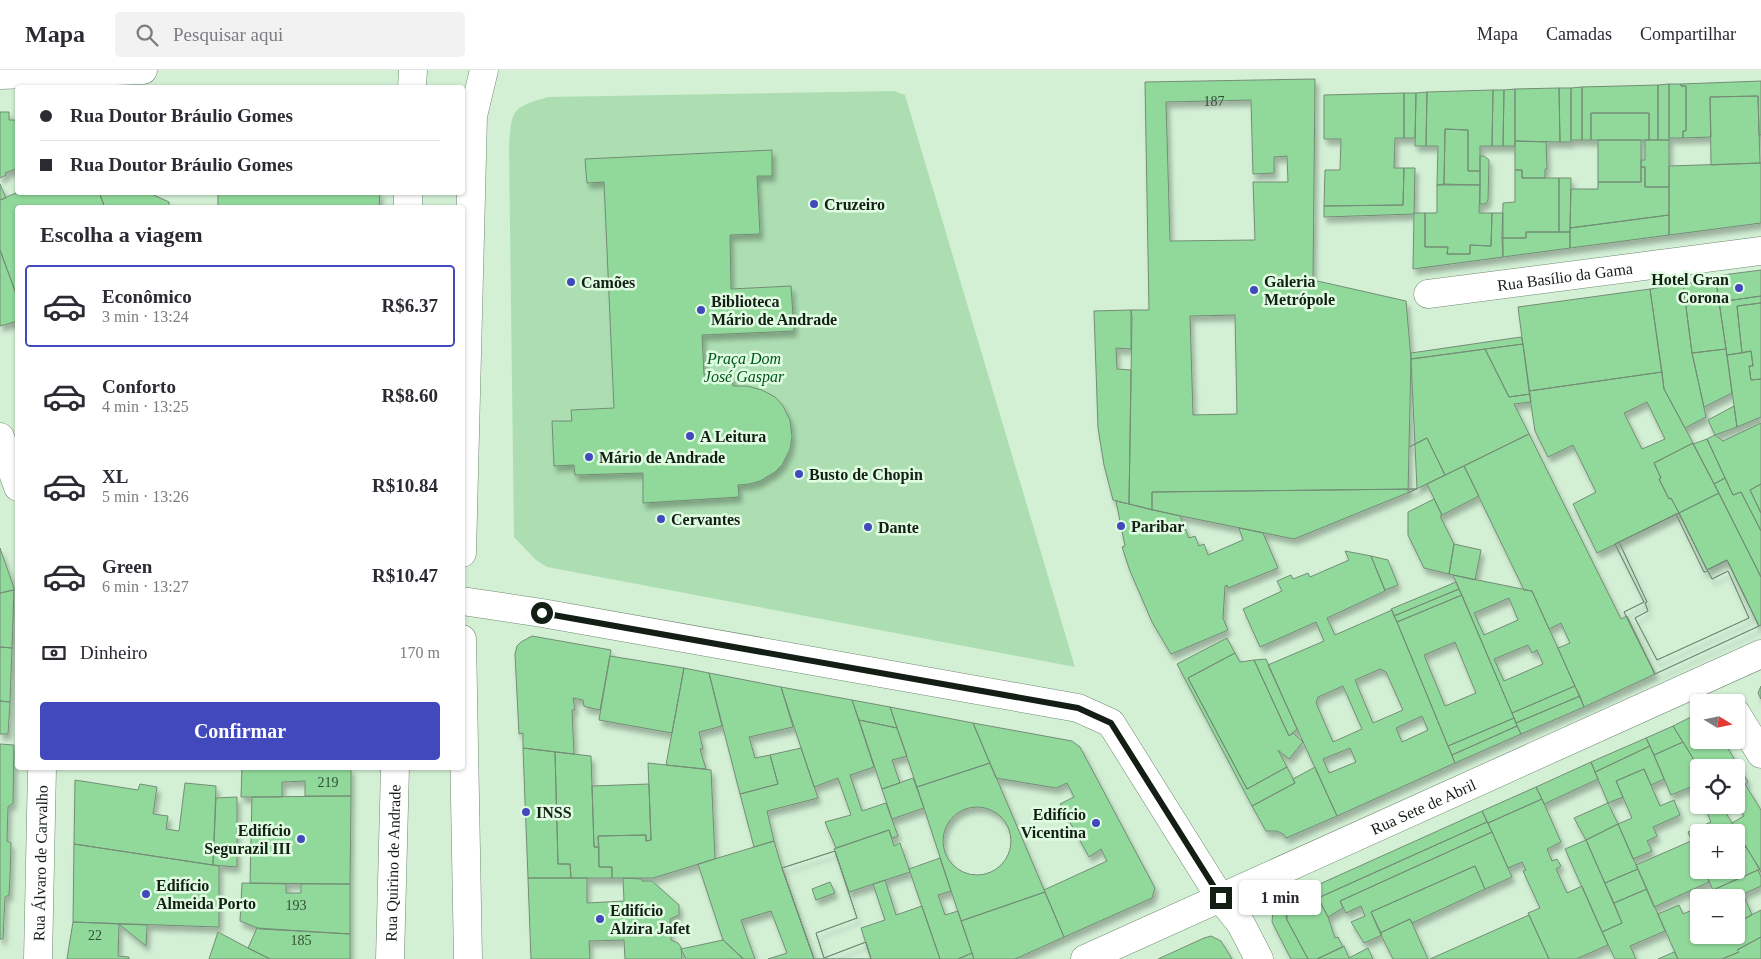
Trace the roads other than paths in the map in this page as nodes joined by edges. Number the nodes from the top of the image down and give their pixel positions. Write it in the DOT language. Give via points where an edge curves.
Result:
graph roads {
  1 [pos="143,70"];
  2 [pos="413,70"];
  3 [pos="484,70"];
  4 [pos="0,75"];
  5 [pos="412,85"];
  6 [pos="1761,250"];
  7 [pos="1428,294"];
  8 [pos="465,434"];
  9 [pos="0,437"];
  10 [pos="15,478"];
  11 [pos="465,601"];
  12 [pos="1761,654"];
  13 [pos="1714,676"];
  14 [pos="1725,694"];
  15 [pos="1745,728"];
  16 [pos="1761,754"];
  17 [pos="42,770"];
  18 [pos="395,770"];
  19 [pos="464,770"];
  20 [pos="1221,898"];
  21 [pos="38,959"];
  22 [pos="390,959"];
  23 [pos="468,959"];
  24 [pos="1085,959"];
  25 [pos="1260,959"];
  1 -- 4 [label="street"];
  2 -- 5 [label="street"];
  3 -- 8 [label="street" via="473,116"];
  6 -- 7 [label="street, Rua Basílio da Gama"];
  9 -- 10 [label="street"];
  11 -- 20 [label="street" via="1078,708 1111,723"];
  12 -- 13 [label="street, Rua Sete de Abril"];
  13 -- 14 [label="street"];
  13 -- 20 [label="street, Rua Sete de Abril"];
  15 -- 16 [label="street"];
  17 -- 21 [label="street, Rua Álvaro de Carvalho"];
  18 -- 22 [label="street, Rua Quirino de Andrade"];
  19 -- 23 [label="street"];
  20 -- 24 [label="street, Rua Sete de Abril"];
  20 -- 25 [label="street" via="1241,924"];
}
